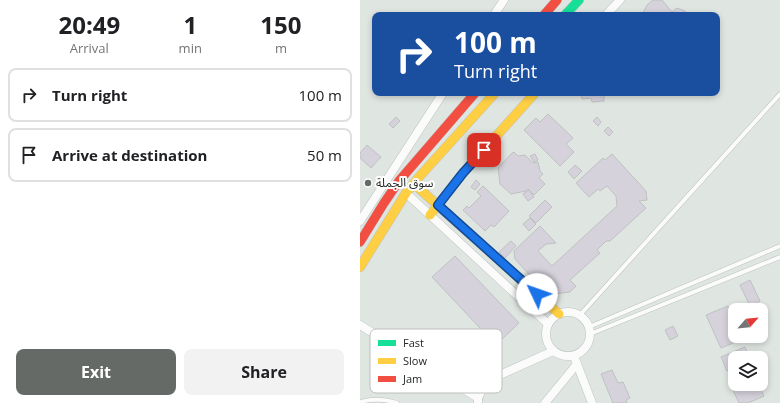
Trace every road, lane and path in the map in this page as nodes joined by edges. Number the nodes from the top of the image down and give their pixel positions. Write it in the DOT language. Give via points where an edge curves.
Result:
graph roads {
  1 [pos="504,0"];
  2 [pos="558,0"];
  3 [pos="579,0"];
  4 [pos="620,0"];
  5 [pos="496,12"];
  6 [pos="547,12"];
  7 [pos="568,12"];
  8 [pos="609,12"];
  9 [pos="780,94"];
  10 [pos="441,96"];
  11 [pos="473,96"];
  12 [pos="492,96"];
  13 [pos="533,96"];
  14 [pos="414,184"];
  15 [pos="406,193"];
  16 [pos="438,205"];
  17 [pos="430,215"];
  18 [pos="360,221"];
  19 [pos="360,242"];
  20 [pos="780,246"];
  21 [pos="780,257"];
  22 [pos="360,267"];
  23 [pos="559,314"];
  24 [pos="580,316"];
  25 [pos="548,324"];
  26 [pos="360,325"];
  27 [pos="370,331"];
  28 [pos="590,331"];
  29 [pos="553,351"];
  30 [pos="575,360"];
  31 [pos="502,374"];
  32 [pos="467,393"];
  33 [pos="478,400"];
  34 [pos="360,402"];
  35 [pos="397,403"];
  36 [pos="546,403"];
  37 [pos="592,403"];
  1 -- 5 [label="street"];
  2 -- 6 [label="main road"];
  3 -- 7 [label="main road"];
  4 -- 8 [label="street"];
  9 -- 24 [label="lane"];
  10 -- 18 [label="street"];
  11 -- 19 [label="main road" via="399,181"];
  12 -- 14 [label="main road"];
  13 -- 16 [label="main road" via="463,173"];
  14 -- 15 [label="main road"];
  14 -- 16 [label="main road"];
  15 -- 17 [label="street"];
  15 -- 22 [label="main road"];
  16 -- 17 [label="main road"];
  16 -- 23 [label="main road"];
  17 -- 25 [label="street"];
  20 -- 28 [label="lane"];
  21 -- 28 [label="lane"];
  23 -- 24 [label="street" via="566,312"];
  23 -- 25 [label="street"];
  24 -- 28 [label="street" via="586,320"];
  25 -- 29 [label="street" via="546,338"];
  26 -- 27 [label="street"];
  28 -- 30 [label="street" via="586,348"];
  29 -- 30 [label="street"];
  29 -- 31 [label="street"];
  30 -- 36 [label="street"];
  30 -- 37 [label="street"];
  32 -- 33 [label="street"];
  34 -- 35 [label="lane" via="368,399 390,400"];
}
